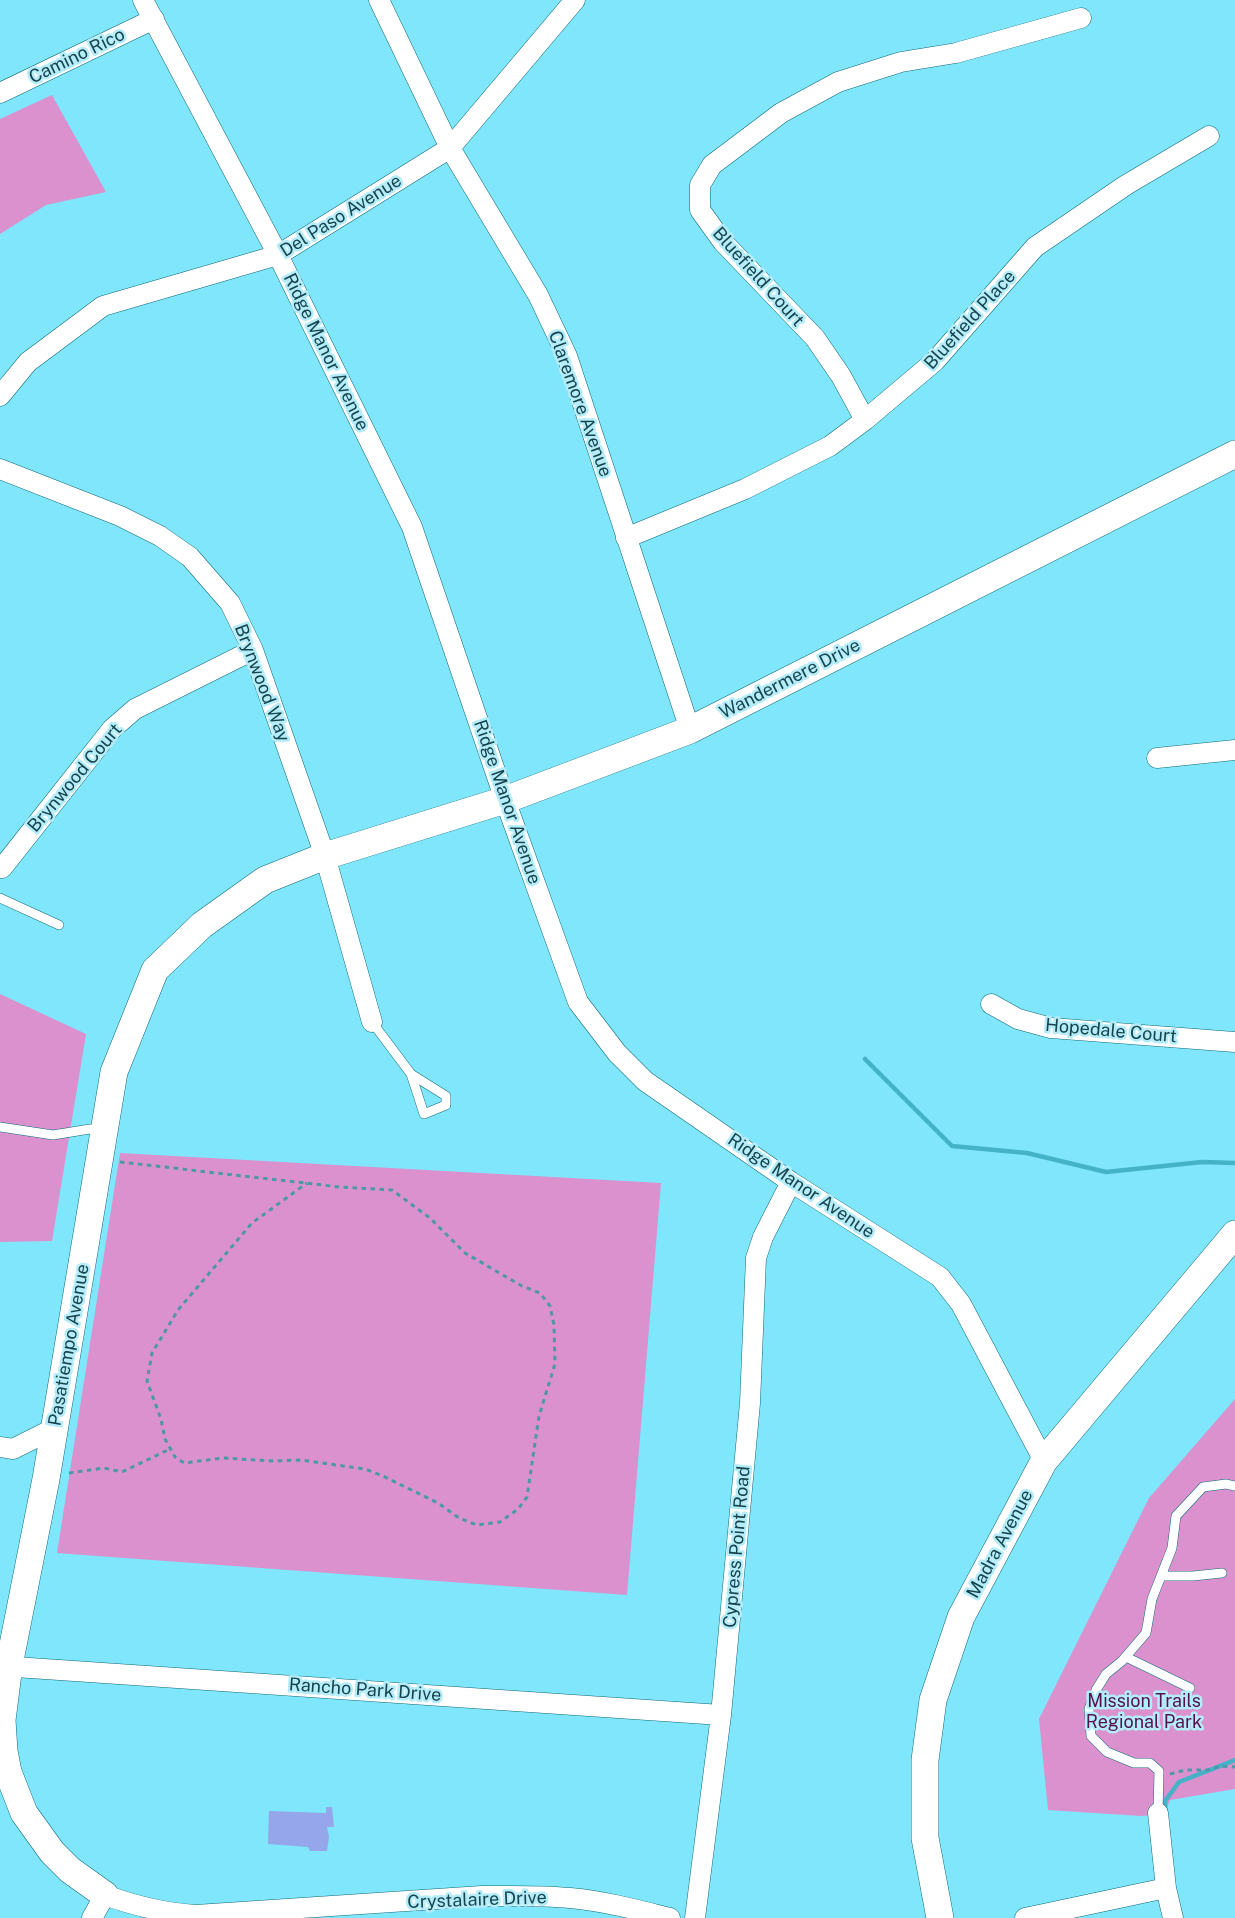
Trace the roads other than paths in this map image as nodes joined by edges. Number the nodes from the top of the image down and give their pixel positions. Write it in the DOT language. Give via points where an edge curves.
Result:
graph roads {
  1 [pos="143,0"];
  2 [pos="379,0"];
  3 [pos="575,0"];
  4 [pos="1081,18"];
  5 [pos="154,19"];
  6 [pos="0,93"];
  7 [pos="1209,136"];
  8 [pos="450,148"];
  9 [pos="278,255"];
  10 [pos="0,396"];
  11 [pos="864,420"];
  12 [pos="1235,454"];
  13 [pos="0,469"];
  14 [pos="626,538"];
  15 [pos="253,650"];
  16 [pos="690,730"];
  17 [pos="1235,750"];
  18 [pos="1157,758"];
  19 [pos="505,800"];
  20 [pos="325,856"];
  21 [pos="1,872"];
  22 [pos="0,898"];
  23 [pos="59,925"];
  24 [pos="991,1004"];
  25 [pos="372,1022"];
  26 [pos="1235,1042"];
  27 [pos="411,1074"];
  28 [pos="0,1126"];
  29 [pos="96,1129"];
  30 [pos="791,1182"];
  31 [pos="1235,1234"];
  32 [pos="55,1428"];
  33 [pos="0,1447"];
  34 [pos="1044,1461"];
  35 [pos="1235,1486"];
  36 [pos="1222,1573"];
  37 [pos="1161,1576"];
  38 [pos="1126,1657"];
  39 [pos="4,1666"];
  40 [pos="1190,1688"];
  41 [pos="721,1715"];
  42 [pos="1158,1813"];
  43 [pos="1166,1888"];
  44 [pos="105,1894"];
  45 [pos="92,1918"];
  46 [pos="670,1918"];
  47 [pos="694,1918"];
  48 [pos="940,1918"];
  49 [pos="1025,1918"];
  50 [pos="1173,1918"];
  1 -- 5 [label="street, Ridge Manor Avenue"];
  2 -- 8 [label="street, Claremore Avenue"];
  3 -- 8 [label="street, Del Paso Avenue"];
  4 -- 11 [label="street, Bluefield Court" via="956,53 901,62 838,82 781,113 711,165 700,185 700,210 723,242 815,338"];
  5 -- 6 [label="street, Camino Rico"];
  5 -- 9 [label="street, Ridge Manor Avenue"];
  7 -- 11 [label="street, Bluefield Place" via="1126,185 1035,248 935,361"];
  8 -- 9 [label="street, Del Paso Avenue"];
  8 -- 14 [label="street, Claremore Avenue" via="538,295 567,356"];
  9 -- 10 [label="street, Del Paso Avenue" via="103,306 28,362"];
  9 -- 19 [label="street, Ridge Manor Avenue" via="412,526"];
  11 -- 14 [label="street, Bluefield Place" via="830,446 745,489"];
  12 -- 16 [label="street, Wandermere Drive"];
  13 -- 15 [label="street, Brynwood Way" via="120,516 190,557 230,603"];
  14 -- 16 [label="street, Claremore Avenue"];
  15 -- 20 [label="street, Brynwood Way"];
  15 -- 21 [label="street, Brynwood Court" via="135,709 112,729"];
  16 -- 19 [label="street, Wandermere Drive"];
  17 -- 18 [label="street"];
  19 -- 20 [label="street, Wandermere Drive"];
  19 -- 30 [label="street, Ridge Manor Avenue" via="578,1002 616,1053 645,1081"];
  20 -- 25 [label="street, Brynwood Way"];
  20 -- 29 [label="street, Pasatiempo Avenue" via="265,879 202,925 155,970"];
  22 -- 23 [label="lane"];
  24 -- 26 [label="street, Hopedale Court" via="1018,1019 1051,1028"];
  25 -- 27 [label="lane"];
  27 -- 27 [label="lane" via="424,1114 446,1105 446,1096"];
  28 -- 29 [label="lane" via="53,1135"];
  29 -- 32 [label="street, Pasatiempo Avenue" via="100,1159"];
  30 -- 34 [label="street, Ridge Manor Avenue" via="940,1277 961,1304"];
  30 -- 41 [label="street, Cypress Point Road" via="756,1258 750,1403"];
  31 -- 34 [label="street, Madra Avenue"];
  32 -- 33 [label="street" via="13,1449"];
  32 -- 39 [label="street, Pasatiempo Avenue"];
  34 -- 48 [label="street, Madra Avenue" via="961,1617 933,1701 925,1760 925,1838"];
  35 -- 37 [label="lane" via="1203,1486 1176,1516 1172,1548"];
  36 -- 37 [label="lane"];
  37 -- 38 [label="lane" via="1146,1633"];
  38 -- 40 [label="lane"];
  38 -- 42 [label="lane" via="1106,1674 1096,1690 1089,1709 1092,1736 1107,1752 1134,1763 1150,1763 1159,1771"];
  39 -- 41 [label="street, Rancho Park Drive"];
  39 -- 44 [label="street, Pasatiempo Avenue" via="3,1740 15,1795 34,1830 52,1852"];
  41 -- 47 [label="street, Cypress Point Road"];
  42 -- 43 [label="street"];
  43 -- 49 [label="street"];
  43 -- 50 [label="street"];
  44 -- 45 [label="street"];
  44 -- 46 [label="street, Crystalaire Drive" via="153,1911 196,1916 526,1896 570,1898"];
}
